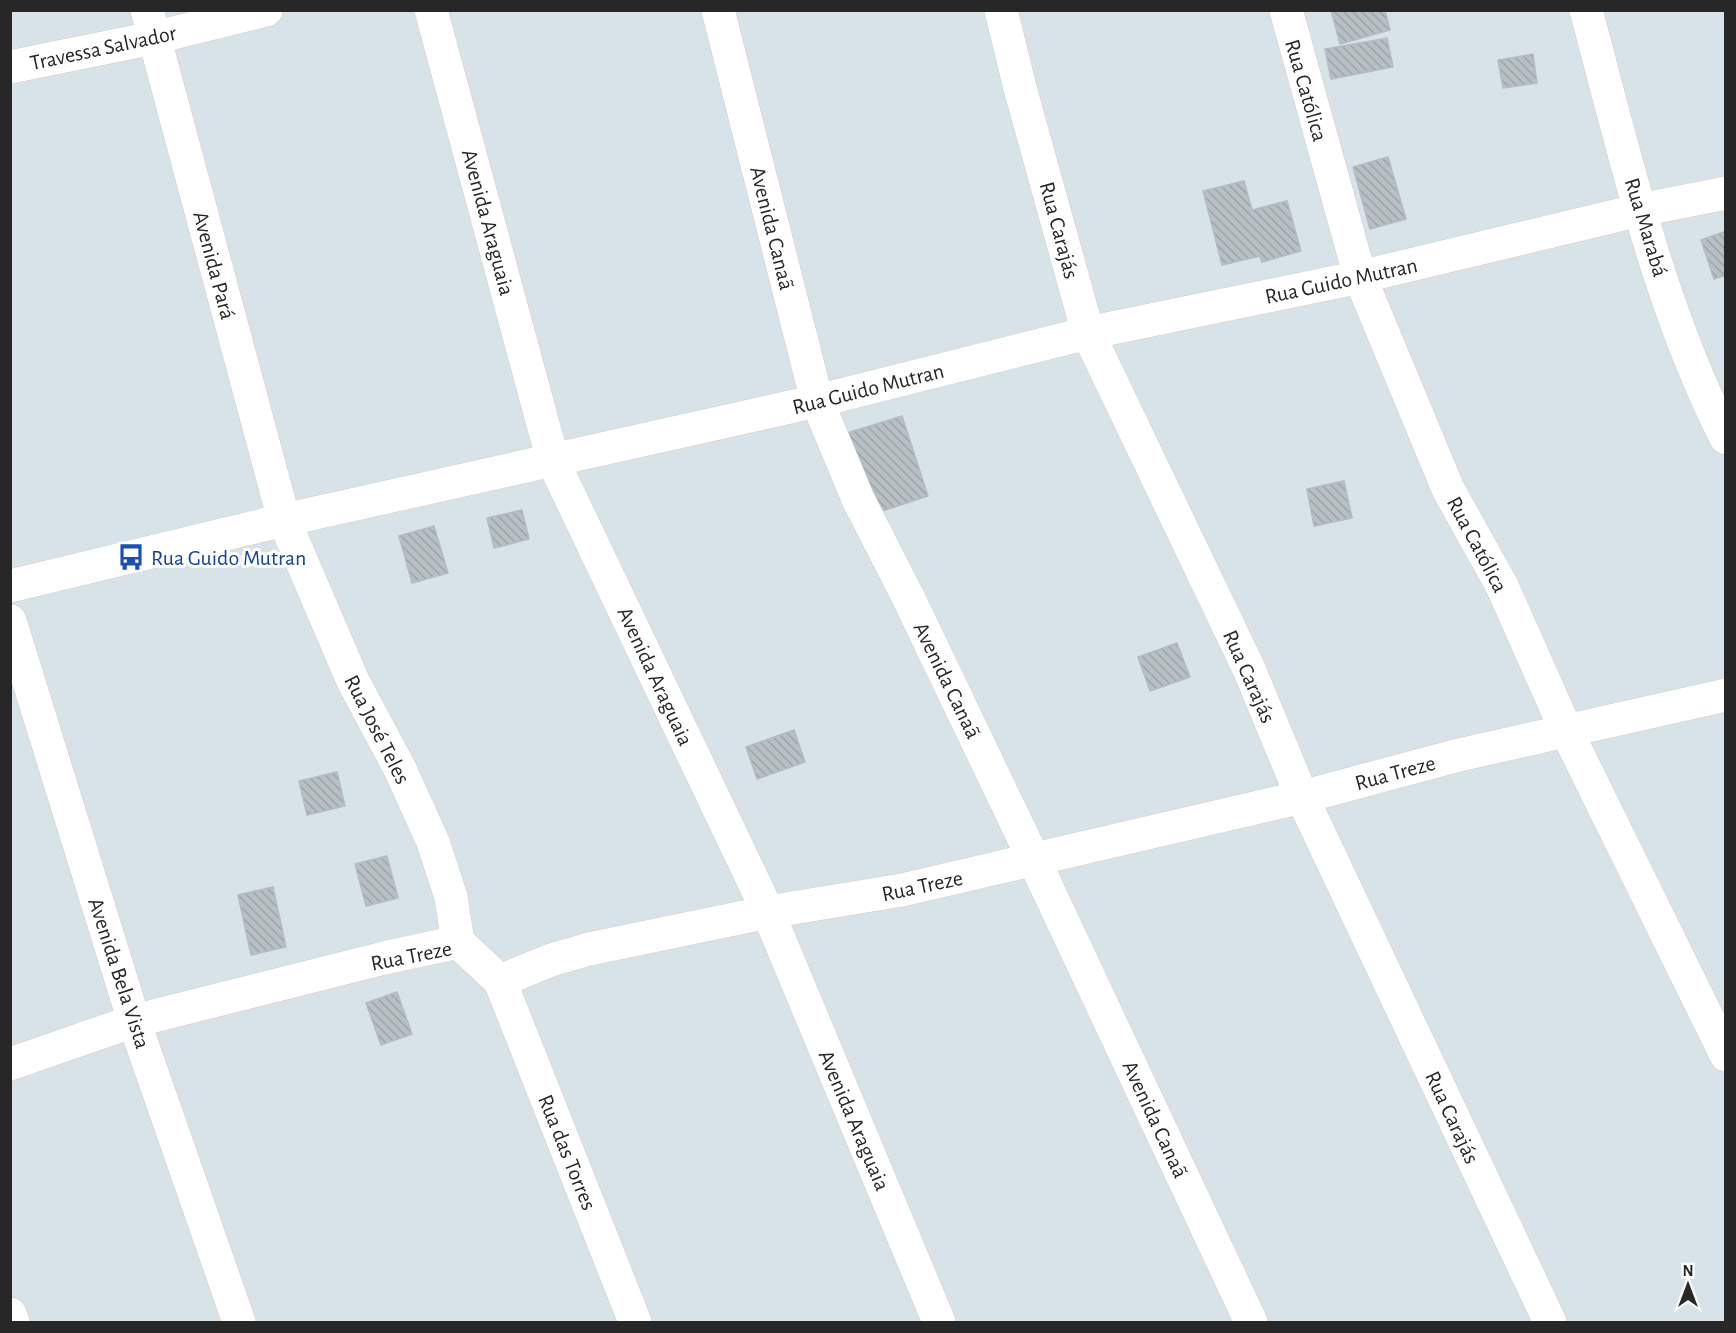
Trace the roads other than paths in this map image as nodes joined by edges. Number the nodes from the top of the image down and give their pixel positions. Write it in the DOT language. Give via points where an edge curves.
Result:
graph roads {
  1 [pos="266,10"];
  2 [pos="431,10"];
  3 [pos="718,10"];
  4 [pos="1001,10"];
  5 [pos="1286,10"];
  6 [pos="1586,10"];
  7 [pos="150,24"];
  8 [pos="10,67"];
  9 [pos="1725,193"];
  10 [pos="1640,210"];
  11 [pos="1360,277"];
  12 [pos="1088,333"];
  13 [pos="817,401"];
  14 [pos="1725,438"];
  15 [pos="554,461"];
  16 [pos="284,520"];
  17 [pos="10,586"];
  18 [pos="10,621"];
  19 [pos="1725,694"];
  20 [pos="1566,730"];
  21 [pos="1302,797"];
  22 [pos="1034,860"];
  23 [pos="768,912"];
  24 [pos="458,942"];
  25 [pos="500,981"];
  26 [pos="134,1021"];
  27 [pos="1725,1055"];
  28 [pos="10,1064"];
  29 [pos="10,1314"];
  30 [pos="13,1323"];
  31 [pos="239,1323"];
  32 [pos="635,1323"];
  33 [pos="939,1323"];
  34 [pos="1251,1323"];
  35 [pos="1550,1323"];
  1 -- 7 [label="street, Travessa Salvador"];
  2 -- 15 [label="street, Avenida Araguaia"];
  3 -- 13 [label="street, Avenida Canaã"];
  4 -- 12 [label="street, Rua Carajás"];
  5 -- 11 [label="street, Rua Católica"];
  6 -- 10 [label="street, Rua Marabá"];
  7 -- 8 [label="street, Travessa Salvador"];
  7 -- 16 [label="street, Avenida Pará"];
  9 -- 10 [label="street, Rua Guido Mutran"];
  10 -- 11 [label="street, Rua Guido Mutran"];
  10 -- 14 [label="street, Rua Marabá" via="1698,381"];
  11 -- 12 [label="street, Rua Guido Mutran"];
  11 -- 20 [label="street, Rua Católica" via="1448,489 1502,586"];
  12 -- 13 [label="street, Rua Guido Mutran"];
  12 -- 21 [label="street, Rua Carajás" via="1249,669"];
  13 -- 15 [label="street, Rua Guido Mutran"];
  13 -- 22 [label="street, Avenida Canaã" via="858,499"];
  15 -- 16 [label="street, Rua Guido Mutran"];
  15 -- 23 [label="street, Avenida Araguaia"];
  16 -- 17 [label="street, Rua Guido Mutran"];
  16 -- 24 [label="street, Rua José Teles" via="353,681 433,842 450,897"];
  18 -- 26 [label="street, Avenida Bela Vista"];
  19 -- 20 [label="street, Rua Treze"];
  20 -- 21 [label="street, Rua Treze"];
  20 -- 27 [label="street, Rua Católica"];
  21 -- 22 [label="street, Rua Treze"];
  21 -- 35 [label="street, Rua Carajás"];
  22 -- 23 [label="street, Rua Treze" via="902,890"];
  22 -- 34 [label="street, Avenida Canaã"];
  23 -- 25 [label="street, Rua Treze" via="589,949"];
  23 -- 33 [label="street, Avenida Araguaia"];
  24 -- 25 [label="street, Rua Treze"];
  24 -- 26 [label="street, Rua Treze"];
  25 -- 32 [label="street, Rua das Torres"];
  26 -- 28 [label="street, Rua Treze"];
  26 -- 31 [label="street, Avenida Bela Vista"];
  29 -- 30 [label="street"];
}
